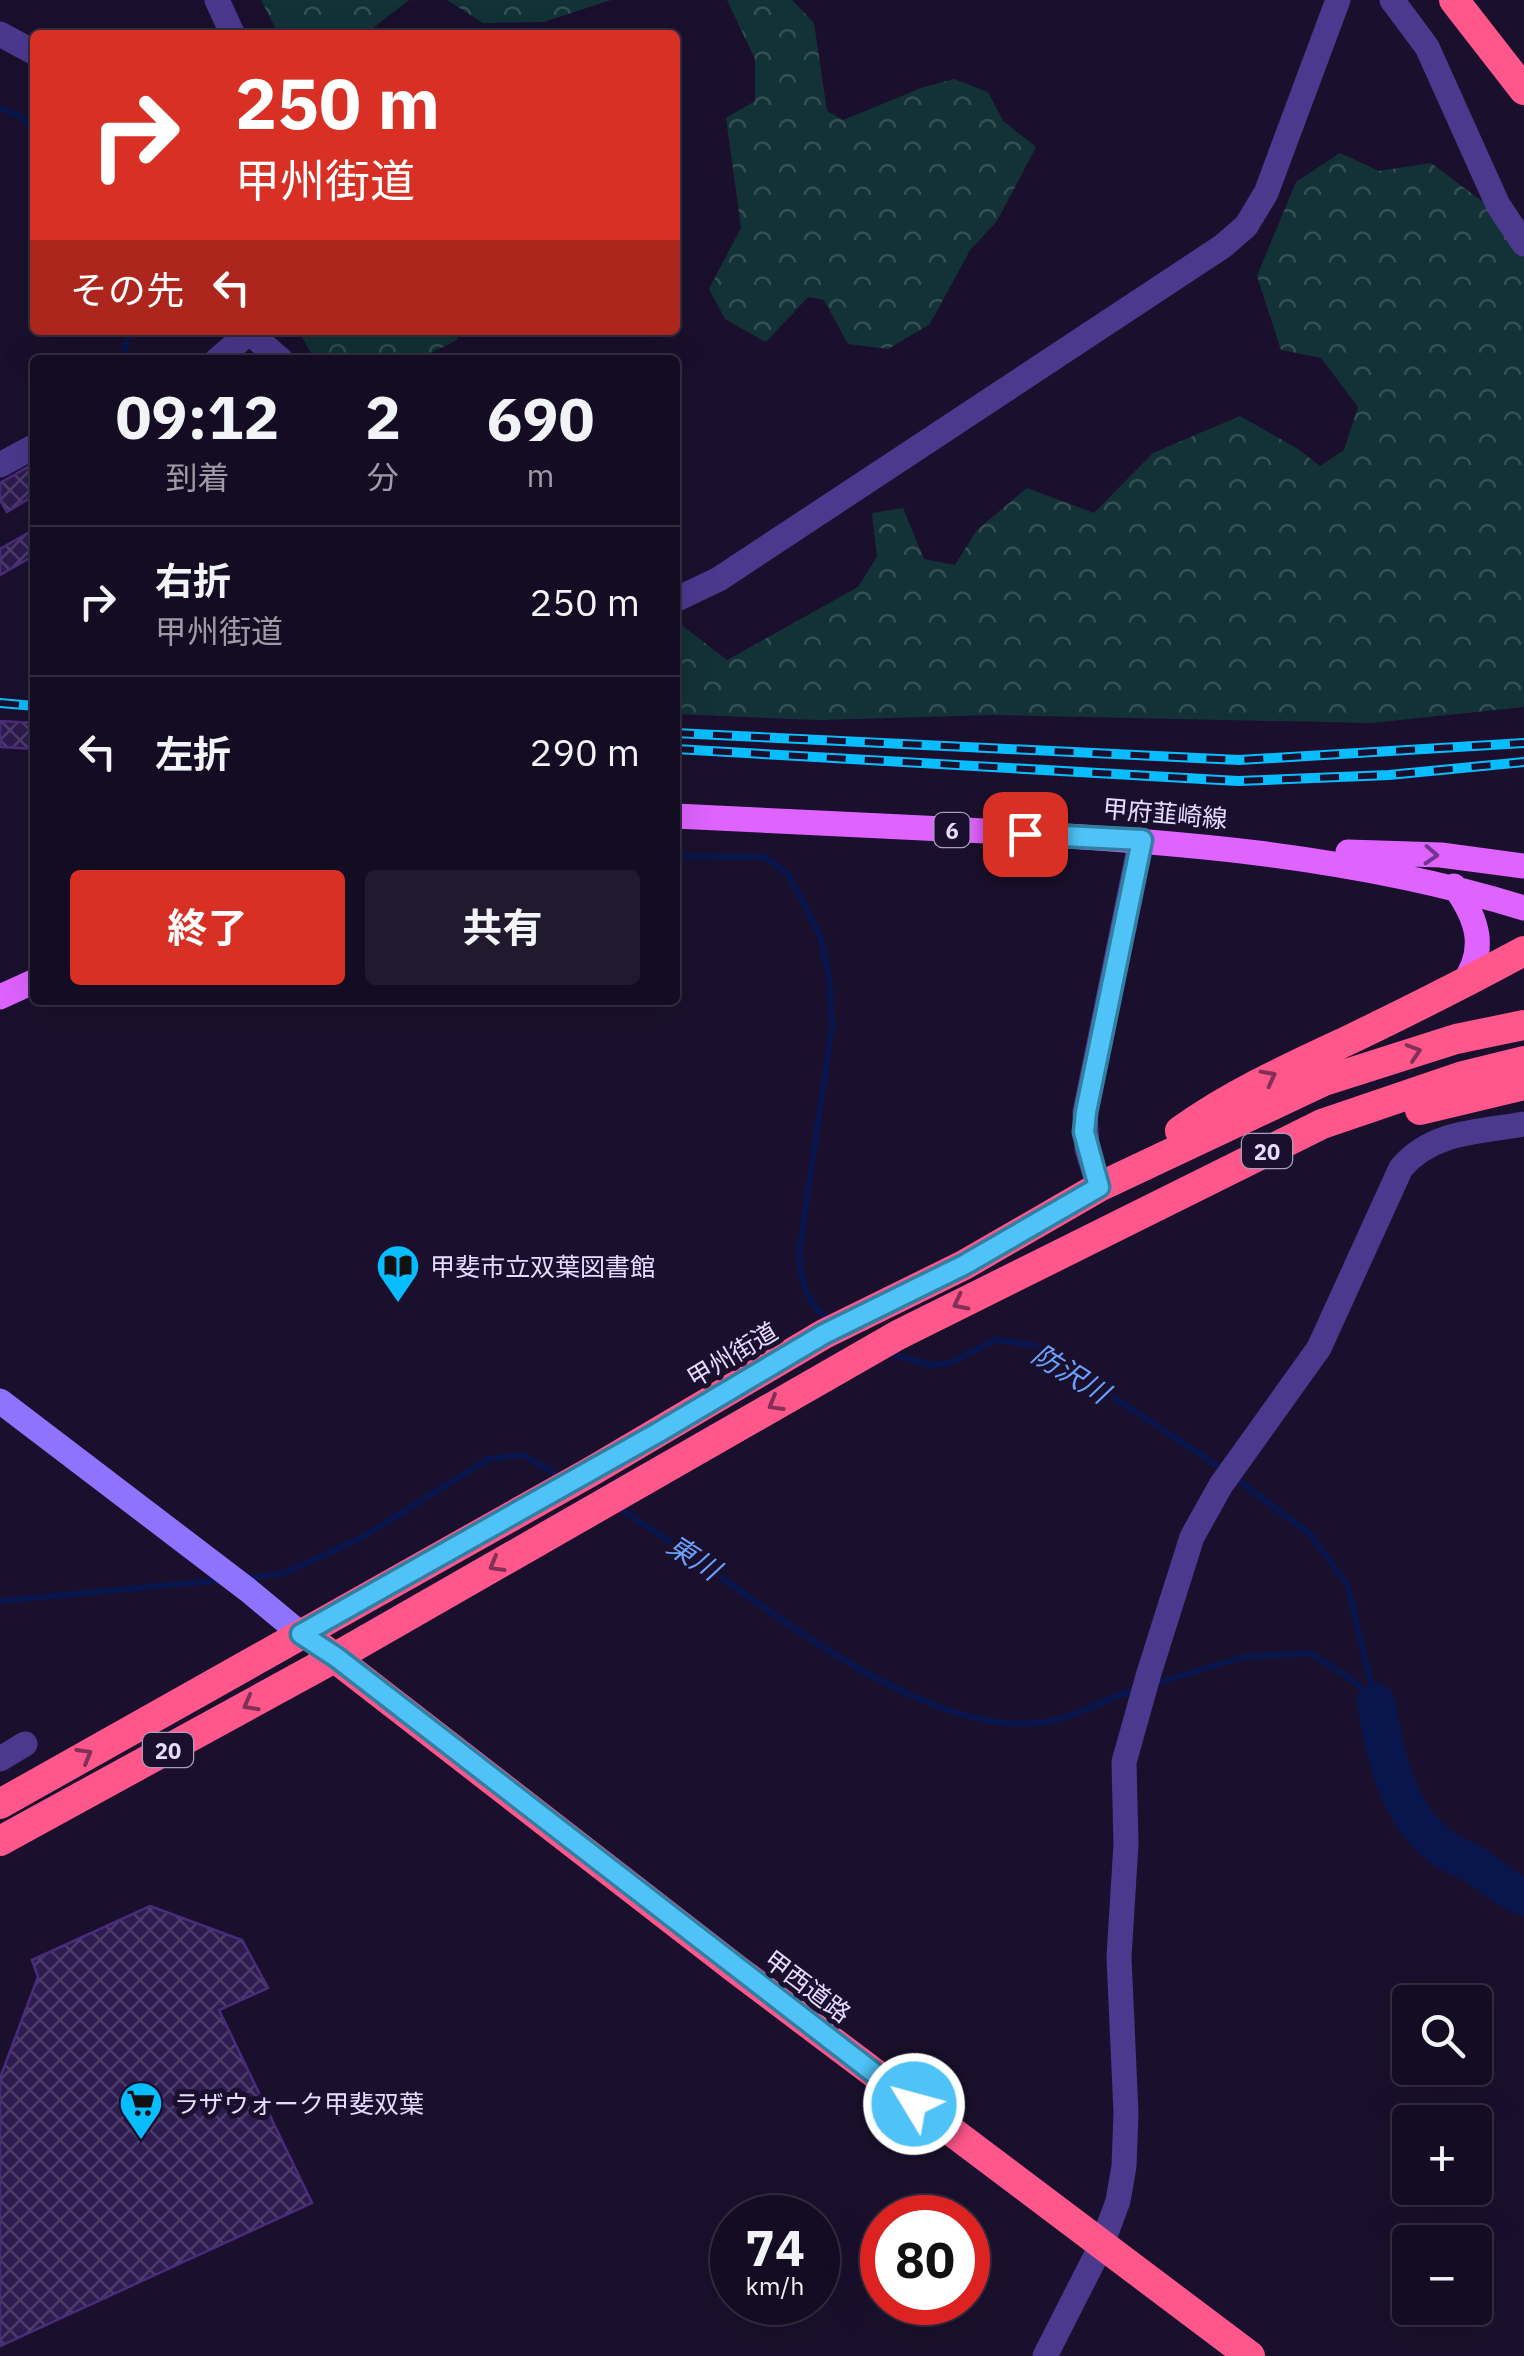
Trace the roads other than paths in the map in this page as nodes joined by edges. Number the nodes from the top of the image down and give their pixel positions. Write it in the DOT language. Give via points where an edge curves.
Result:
graph roads {
  1 [pos="218,0"];
  2 [pos="1338,0"];
  3 [pos="1392,0"];
  4 [pos="1454,0"];
  5 [pos="1477,0"];
  6 [pos="231,30"];
  7 [pos="0,34"];
  8 [pos="30,50"];
  9 [pos="1524,68"];
  10 [pos="1524,90"];
  11 [pos="1524,244"];
  12 [pos="248,335"];
  13 [pos="255,335"];
  14 [pos="223,355"];
  15 [pos="276,355"];
  16 [pos="30,449"];
  17 [pos="0,465"];
  18 [pos="680,598"];
  19 [pos="680,816"];
  20 [pos="1142,840"];
  21 [pos="1228,848"];
  22 [pos="1524,866"];
  23 [pos="1454,886"];
  24 [pos="1524,908"];
  25 [pos="1524,952"];
  26 [pos="30,982"];
  27 [pos="1462,985"];
  28 [pos="0,996"];
  29 [pos="1524,1025"];
  30 [pos="1524,1060"];
  31 [pos="1524,1085"];
  32 [pos="1524,1124"];
  33 [pos="1099,1187"];
  34 [pos="1022,1272"];
  35 [pos="0,1400"];
  36 [pos="301,1634"];
  37 [pos="336,1657"];
  38 [pos="25,1744"];
  39 [pos="0,1758"];
  40 [pos="0,1804"];
  41 [pos="0,1842"];
  42 [pos="1102,2244"];
  43 [pos="1045,2356"];
  44 [pos="1250,2356"];
  1 -- 6 [label="street"];
  2 -- 18 [label="street" via="1266,193 1246,226 719,579"];
  3 -- 11 [label="street" via="1428,46 1478,164"];
  4 -- 10 [label="highway"];
  5 -- 9 [label="highway"];
  7 -- 8 [label="street"];
  12 -- 14 [label="street"];
  13 -- 15 [label="street"];
  16 -- 17 [label="street"];
  19 -- 20 [label="main road, 甲府韮崎線 / 6"];
  20 -- 21 [label="main road, 甲府韮崎線 / 6"];
  20 -- 33 [label="street" via="1086,1112 1084,1132"];
  21 -- 22 [label="main road, one-way" via="1440,855"];
  21 -- 23 [label="main road, 甲府韮崎線 / 6"];
  23 -- 24 [label="main road, 甲府韮崎線 / 6"];
  23 -- 27 [label="main road" via="1477,928 1480,950"];
  25 -- 27 [label="highway"];
  26 -- 28 [label="main road"];
  33 -- 27 [label="highway, one-way" via="1216,1106"];
  33 -- 29 [label="highway, 甲州街道 / 20, one-way" via="1324,1081"];
  30 -- 34 [label="highway, 20" via="1322,1124"];
  31 -- 34 [label="highway" via="1333,1139 1085,1252"];
  32 -- 42 [label="street" via="1439,1138 1414,1152 1393,1181 1318,1348 1192,1537 1124,1762 1124,2166"];
  33 -- 36 [label="highway, 甲州街道 / 20" via="964,1265 824,1334"];
  34 -- 37 [label="highway, 20, one-way" via="860,1356"];
  35 -- 36 [label="street"];
  36 -- 37 [label="highway, 甲西道路"];
  40 -- 36 [label="highway, 甲州街道 / 20, one-way"];
  37 -- 41 [label="highway, 20, one-way"];
  37 -- 42 [label="highway, 甲西道路"];
  38 -- 39 [label="street"];
  42 -- 43 [label="street"];
  42 -- 44 [label="highway, 甲西道路"];
}
